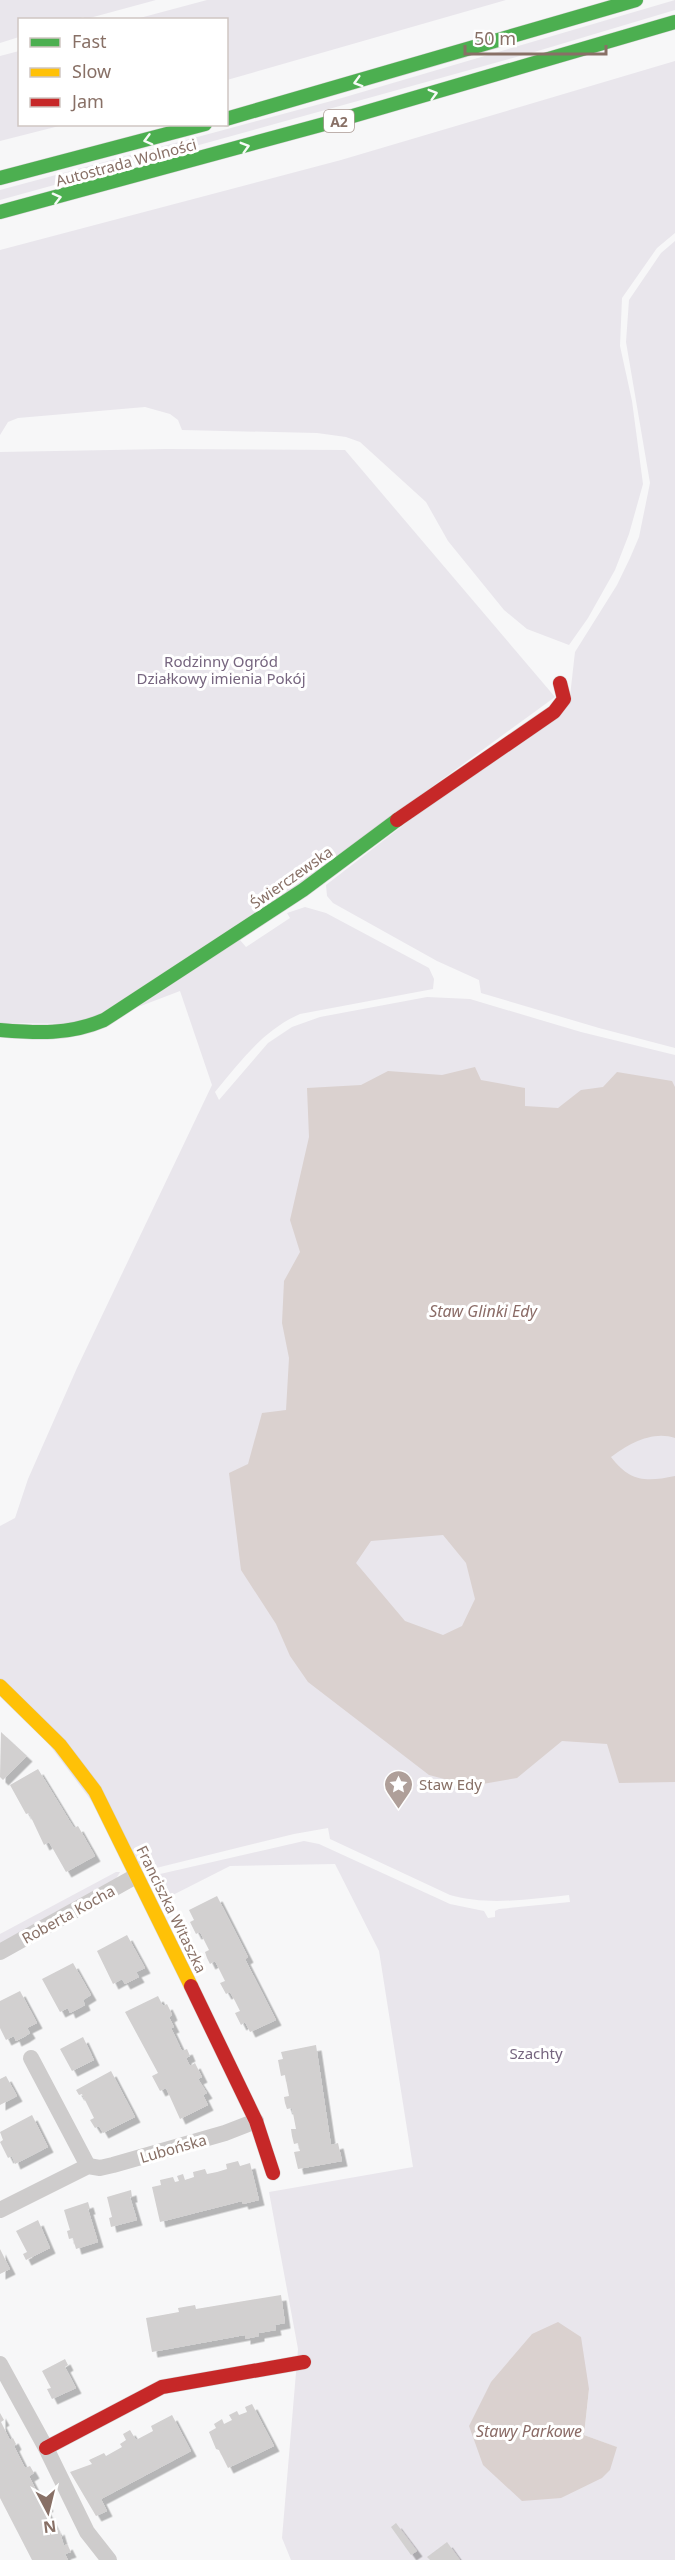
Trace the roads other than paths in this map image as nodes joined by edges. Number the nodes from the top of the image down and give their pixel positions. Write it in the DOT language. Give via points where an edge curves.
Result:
graph roads {
  1 [pos="636,0"];
  2 [pos="675,21"];
  3 [pos="228,118"];
  4 [pos="197,126"];
  5 [pos="0,178"];
  6 [pos="0,212"];
  7 [pos="560,683"];
  8 [pos="0,1030"];
  9 [pos="0,1686"];
  10 [pos="136,1876"];
  11 [pos="0,1952"];
  12 [pos="32,2058"];
  13 [pos="256,2121"];
  14 [pos="87,2166"];
  15 [pos="273,2173"];
  16 [pos="0,2210"];
  17 [pos="304,2362"];
  18 [pos="0,2364"];
  19 [pos="46,2448"];
  20 [pos="109,2560"];
  1 -- 3 [label="main road, A2, one-way"];
  6 -- 2 [label="main road, Autostrada Wolności / A2, one-way" via="186,164"];
  4 -- 5 [label="main road, Autostrada Wolności, one-way"];
  7 -- 8 [label="main road, Świerczewska" via="564,699 554,712 303,890 105,1021 67,1033"];
  9 -- 10 [label="main road, Franciszka Witaszka" via="81,1769"];
  10 -- 11 [label="street, Roberta Kocha"];
  10 -- 13 [label="main road, Franciszka Witaszka"];
  12 -- 14 [label="street"];
  13 -- 14 [label="street, Lubońska" via="113,2165"];
  13 -- 15 [label="main road, Franciszka Witaszka"];
  14 -- 16 [label="street, Lubońska"];
  17 -- 19 [label="main road" via="162,2387"];
  18 -- 19 [label="street"];
  19 -- 20 [label="street" via="87,2532"];
}
